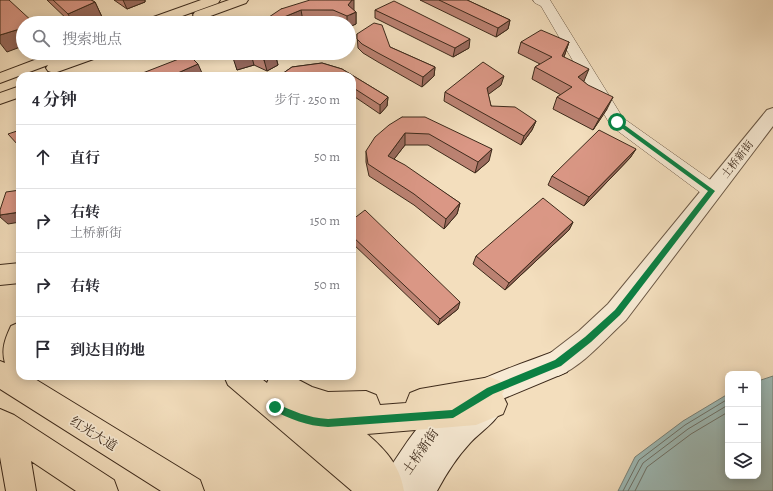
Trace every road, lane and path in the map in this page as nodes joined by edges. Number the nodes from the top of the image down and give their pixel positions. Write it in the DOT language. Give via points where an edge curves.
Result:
graph roads {
  1 [pos="213,0"];
  2 [pos="241,0"];
  3 [pos="539,0"];
  4 [pos="169,16"];
  5 [pos="197,16"];
  6 [pos="22,60"];
  7 [pos="56,60"];
  8 [pos="74,60"];
  9 [pos="95,60"];
  10 [pos="0,68"];
  11 [pos="35,72"];
  12 [pos="36,72"];
  13 [pos="69,72"];
  14 [pos="16,76"];
  15 [pos="0,78"];
  16 [pos="16,83"];
  17 [pos="0,89"];
  18 [pos="16,93"];
  19 [pos="0,99"];
  20 [pos="773,114"];
  21 [pos="712,191"];
  22 [pos="16,273"];
  23 [pos="0,274"];
  24 [pos="0,374"];
  25 [pos="29,380"];
  26 [pos="247,380"];
  27 [pos="274,390"];
  28 [pos="492,398"];
  29 [pos="52,406"];
  30 [pos="453,414"];
  31 [pos="328,423"];
  32 [pos="2,424"];
  33 [pos="21,491"];
  34 [pos="103,491"];
  35 [pos="189,491"];
  36 [pos="369,491"];
  37 [pos="389,491"];
  38 [pos="394,491"];
  39 [pos="421,491"];
  1 -- 4 [label="main road"];
  2 -- 5 [label="main road"];
  3 -- 21 [label="street" via="546,3 617,122"];
  6 -- 10 [label="main road"];
  7 -- 11 [label="main road"];
  8 -- 12 [label="main road"];
  9 -- 13 [label="main road"];
  14 -- 15 [label="main road"];
  16 -- 17 [label="main road"];
  18 -- 19 [label="main road"];
  20 -- 21 [label="street, 土桥新街"];
  21 -- 28 [label="street, 土桥新街" via="617,312 558,363"];
  22 -- 23 [label="main road"];
  24 -- 29 [label="main road, 红光大道"];
  25 -- 29 [label="main road"];
  26 -- 27 [label="main road"];
  27 -- 28 [label="main road" via="338,407"];
  27 -- 31 [label="main road"];
  27 -- 36 [label="main road" via="361,478"];
  28 -- 30 [label="main road" via="476,410"];
  28 -- 39 [label="street, 土桥新街" via="455,437"];
  29 -- 35 [label="main road, 红光大道"];
  30 -- 31 [label="main road"];
  30 -- 38 [label="street, 土桥新街" via="439,425 421,447"];
  31 -- 37 [label="main road" via="371,457 383,472"];
  32 -- 33 [label="main road" via="16,461"];
  32 -- 34 [label="main road"];
}
